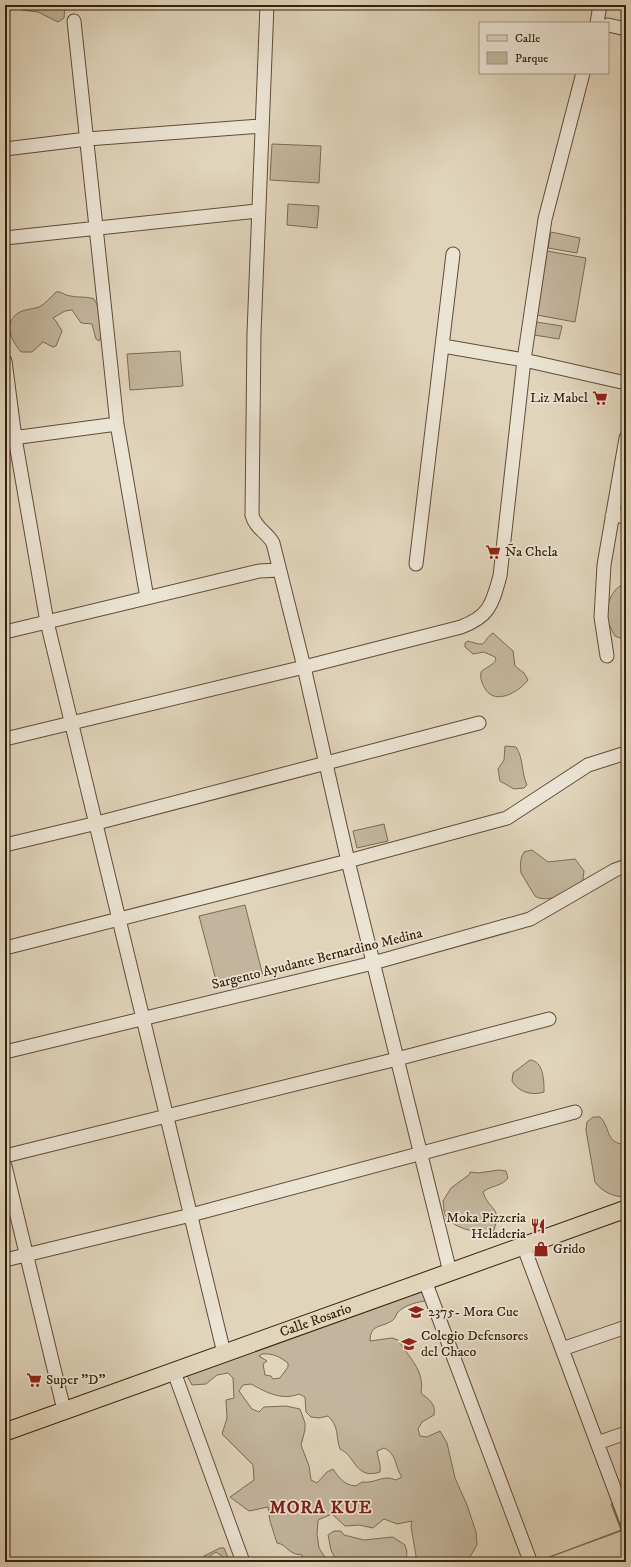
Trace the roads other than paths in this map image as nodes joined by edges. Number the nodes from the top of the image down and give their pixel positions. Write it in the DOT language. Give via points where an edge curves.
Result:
graph roads {
  1 [pos="267,5"];
  2 [pos="600,5"];
  3 [pos="74,21"];
  4 [pos="597,22"];
  5 [pos="609,26"];
  6 [pos="626,29"];
  7 [pos="583,74"];
  8 [pos="261,126"];
  9 [pos="87,139"];
  10 [pos="5,149"];
  11 [pos="258,211"];
  12 [pos="97,228"];
  13 [pos="5,238"];
  14 [pos="453,254"];
  15 [pos="443,346"];
  16 [pos="524,360"];
  17 [pos="5,361"];
  18 [pos="626,383"];
  19 [pos="117,424"];
  20 [pos="626,438"];
  21 [pos="10,439"];
  22 [pos="612,516"];
  23 [pos="626,516"];
  24 [pos="416,564"];
  25 [pos="279,570"];
  26 [pos="147,598"];
  27 [pos="47,622"];
  28 [pos="5,632"];
  29 [pos="607,656"];
  30 [pos="304,667"];
  31 [pos="73,723"];
  32 [pos="479,723"];
  33 [pos="5,739"];
  34 [pos="626,753"];
  35 [pos="326,763"];
  36 [pos="97,823"];
  37 [pos="5,845"];
  38 [pos="348,861"];
  39 [pos="626,866"];
  40 [pos="120,918"];
  41 [pos="5,948"];
  42 [pos="373,963"];
  43 [pos="144,1018"];
  44 [pos="548,1019"];
  45 [pos="5,1052"];
  46 [pos="397,1059"];
  47 [pos="575,1112"];
  48 [pos="167,1115"];
  49 [pos="420,1155"];
  50 [pos="5,1156"];
  51 [pos="5,1166"];
  52 [pos="626,1209"];
  53 [pos="191,1215"];
  54 [pos="523,1245"];
  55 [pos="26,1255"];
  56 [pos="5,1260"];
  57 [pos="450,1272"];
  58 [pos="425,1281"];
  59 [pos="626,1327"];
  60 [pos="562,1349"];
  61 [pos="224,1353"];
  62 [pos="174,1372"];
  63 [pos="64,1410"];
  64 [pos="5,1432"];
  65 [pos="626,1433"];
  66 [pos="597,1443"];
  67 [pos="626,1520"];
  68 [pos="529,1558"];
  69 [pos="243,1562"];
  1 -- 8 [label="street"];
  2 -- 4 [label="street"];
  3 -- 9 [label="street"];
  5 -- 6 [label="street"];
  7 -- 16 [label="street" via="545,219"];
  8 -- 9 [label="street"];
  8 -- 11 [label="street"];
  9 -- 10 [label="street"];
  9 -- 12 [label="street"];
  11 -- 12 [label="street"];
  11 -- 25 [label="street" via="252,515 254,523 270,538"];
  12 -- 13 [label="street"];
  12 -- 19 [label="street"];
  14 -- 15 [label="street"];
  15 -- 16 [label="street"];
  15 -- 24 [label="street"];
  16 -- 18 [label="street"];
  16 -- 30 [label="street" via="500,576 489,608 478,620 461,627"];
  17 -- 21 [label="street"];
  19 -- 21 [label="street"];
  19 -- 26 [label="street"];
  20 -- 22 [label="street"];
  21 -- 27 [label="street"];
  22 -- 23 [label="street"];
  22 -- 29 [label="street" via="604,565 601,617"];
  25 -- 26 [label="street" via="259,571"];
  25 -- 30 [label="street"];
  26 -- 27 [label="street"];
  27 -- 28 [label="street"];
  27 -- 31 [label="street"];
  30 -- 31 [label="street"];
  30 -- 35 [label="street"];
  31 -- 33 [label="street"];
  31 -- 36 [label="street"];
  32 -- 35 [label="street"];
  34 -- 38 [label="street" via="588,765 507,818"];
  35 -- 36 [label="street"];
  35 -- 38 [label="street"];
  36 -- 37 [label="street"];
  36 -- 40 [label="street"];
  38 -- 40 [label="street"];
  38 -- 42 [label="street"];
  39 -- 42 [label="street, Sargento Ayudante Bernardino Medina" via="530,919"];
  40 -- 41 [label="street"];
  40 -- 43 [label="street"];
  42 -- 43 [label="street, Sargento Ayudante Bernardino Medina"];
  42 -- 46 [label="street"];
  43 -- 45 [label="street, Sargento Ayudante Bernardino Medina"];
  43 -- 48 [label="street"];
  44 -- 46 [label="street"];
  46 -- 48 [label="street"];
  46 -- 49 [label="street"];
  47 -- 49 [label="street"];
  48 -- 50 [label="street"];
  48 -- 53 [label="street"];
  49 -- 53 [label="street"];
  49 -- 57 [label="street"];
  51 -- 55 [label="street"];
  52 -- 54 [label="main road, Calle Rosario"];
  53 -- 55 [label="street"];
  53 -- 61 [label="street"];
  54 -- 57 [label="main road, Calle Rosario"];
  54 -- 60 [label="street"];
  55 -- 56 [label="street"];
  55 -- 63 [label="street"];
  57 -- 58 [label="main road, Calle Rosario"];
  58 -- 61 [label="main road, Calle Rosario"];
  58 -- 68 [label="street"];
  59 -- 60 [label="street"];
  60 -- 66 [label="street"];
  61 -- 62 [label="main road, Calle Rosario"];
  62 -- 63 [label="main road, Calle Rosario"];
  62 -- 69 [label="street"];
  63 -- 64 [label="main road, Calle Rosario"];
  65 -- 66 [label="street"];
  66 -- 67 [label="street"];
}
